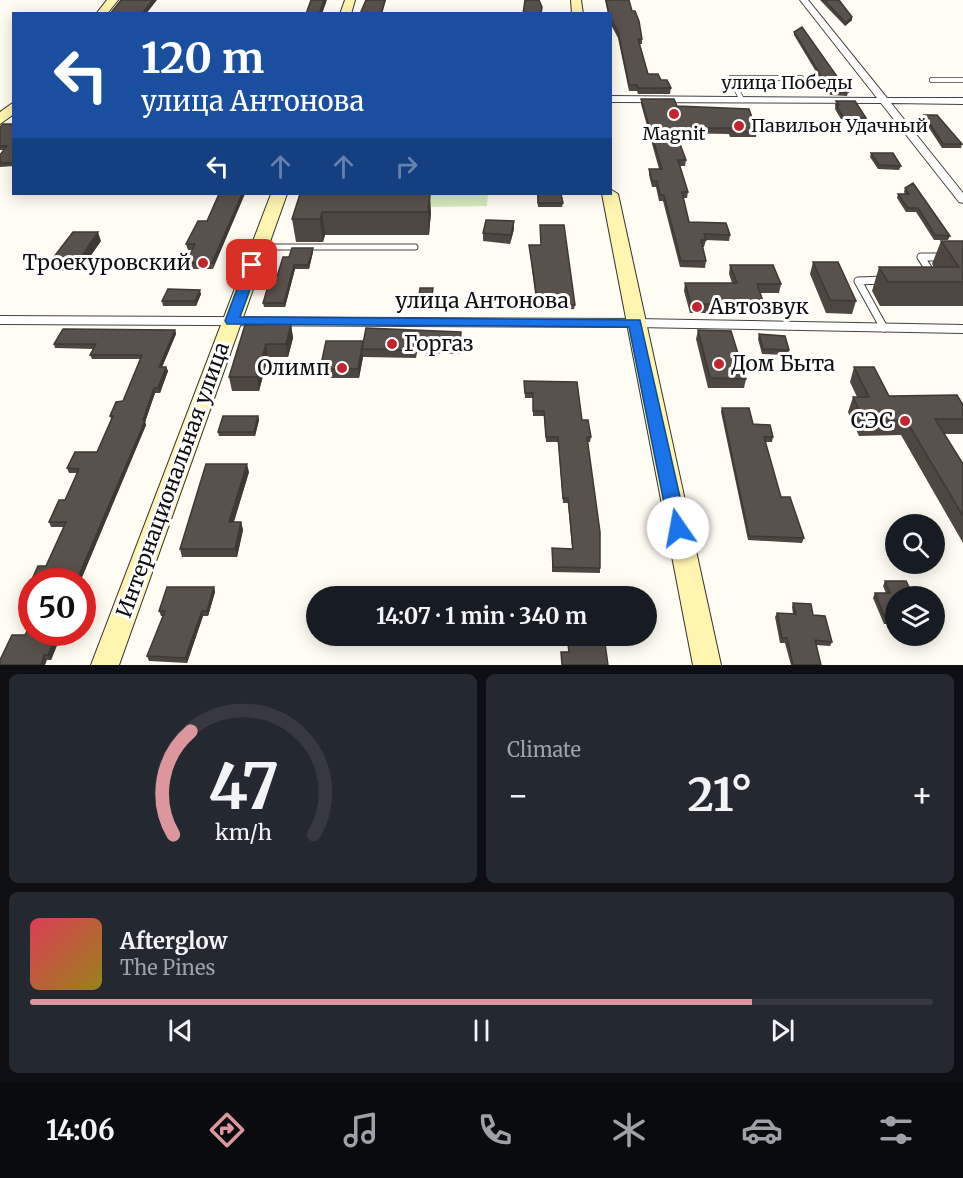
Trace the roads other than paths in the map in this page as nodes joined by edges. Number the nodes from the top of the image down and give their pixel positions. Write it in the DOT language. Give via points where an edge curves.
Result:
graph roads {
  1 [pos="113,0"];
  2 [pos="804,0"];
  3 [pos="103,12"];
  4 [pos="801,78"];
  5 [pos="932,80"];
  6 [pos="963,80"];
  7 [pos="612,99"];
  8 [pos="742,100"];
  9 [pos="884,100"];
  10 [pos="963,101"];
  11 [pos="12,108"];
  12 [pos="0,120"];
  13 [pos="279,195"];
  14 [pos="610,195"];
  15 [pos="963,200"];
  16 [pos="259,246"];
  17 [pos="415,247"];
  18 [pos="952,257"];
  19 [pos="924,279"];
  20 [pos="891,280"];
  21 [pos="0,320"];
  22 [pos="232,321"];
  23 [pos="635,323"];
  24 [pos="884,328"];
  25 [pos="963,329"];
  26 [pos="105,665"];
  27 [pos="706,665"];
  1 -- 3 [label="main road"];
  2 -- 9 [label="street"];
  4 -- 8 [label="lane" via="731,78"];
  5 -- 6 [label="lane"];
  7 -- 8 [label="street, улица Победы"];
  8 -- 9 [label="street, улица Победы"];
  9 -- 10 [label="street, улица Победы"];
  9 -- 15 [label="street"];
  11 -- 12 [label="main road"];
  13 -- 16 [label="main road, Интернациональная улица"];
  14 -- 23 [label="main road"];
  16 -- 17 [label="lane"];
  16 -- 22 [label="main road, Интернациональная улица"];
  18 -- 19 [label="lane" via="921,257 935,279"];
  20 -- 24 [label="lane" via="858,281"];
  21 -- 22 [label="street, улица Антонова"];
  22 -- 23 [label="street, улица Антонова"];
  22 -- 26 [label="main road, Интернациональная улица"];
  23 -- 24 [label="street, улица Антонова"];
  23 -- 27 [label="main road"];
  24 -- 25 [label="street, улица Антонова"];
}
